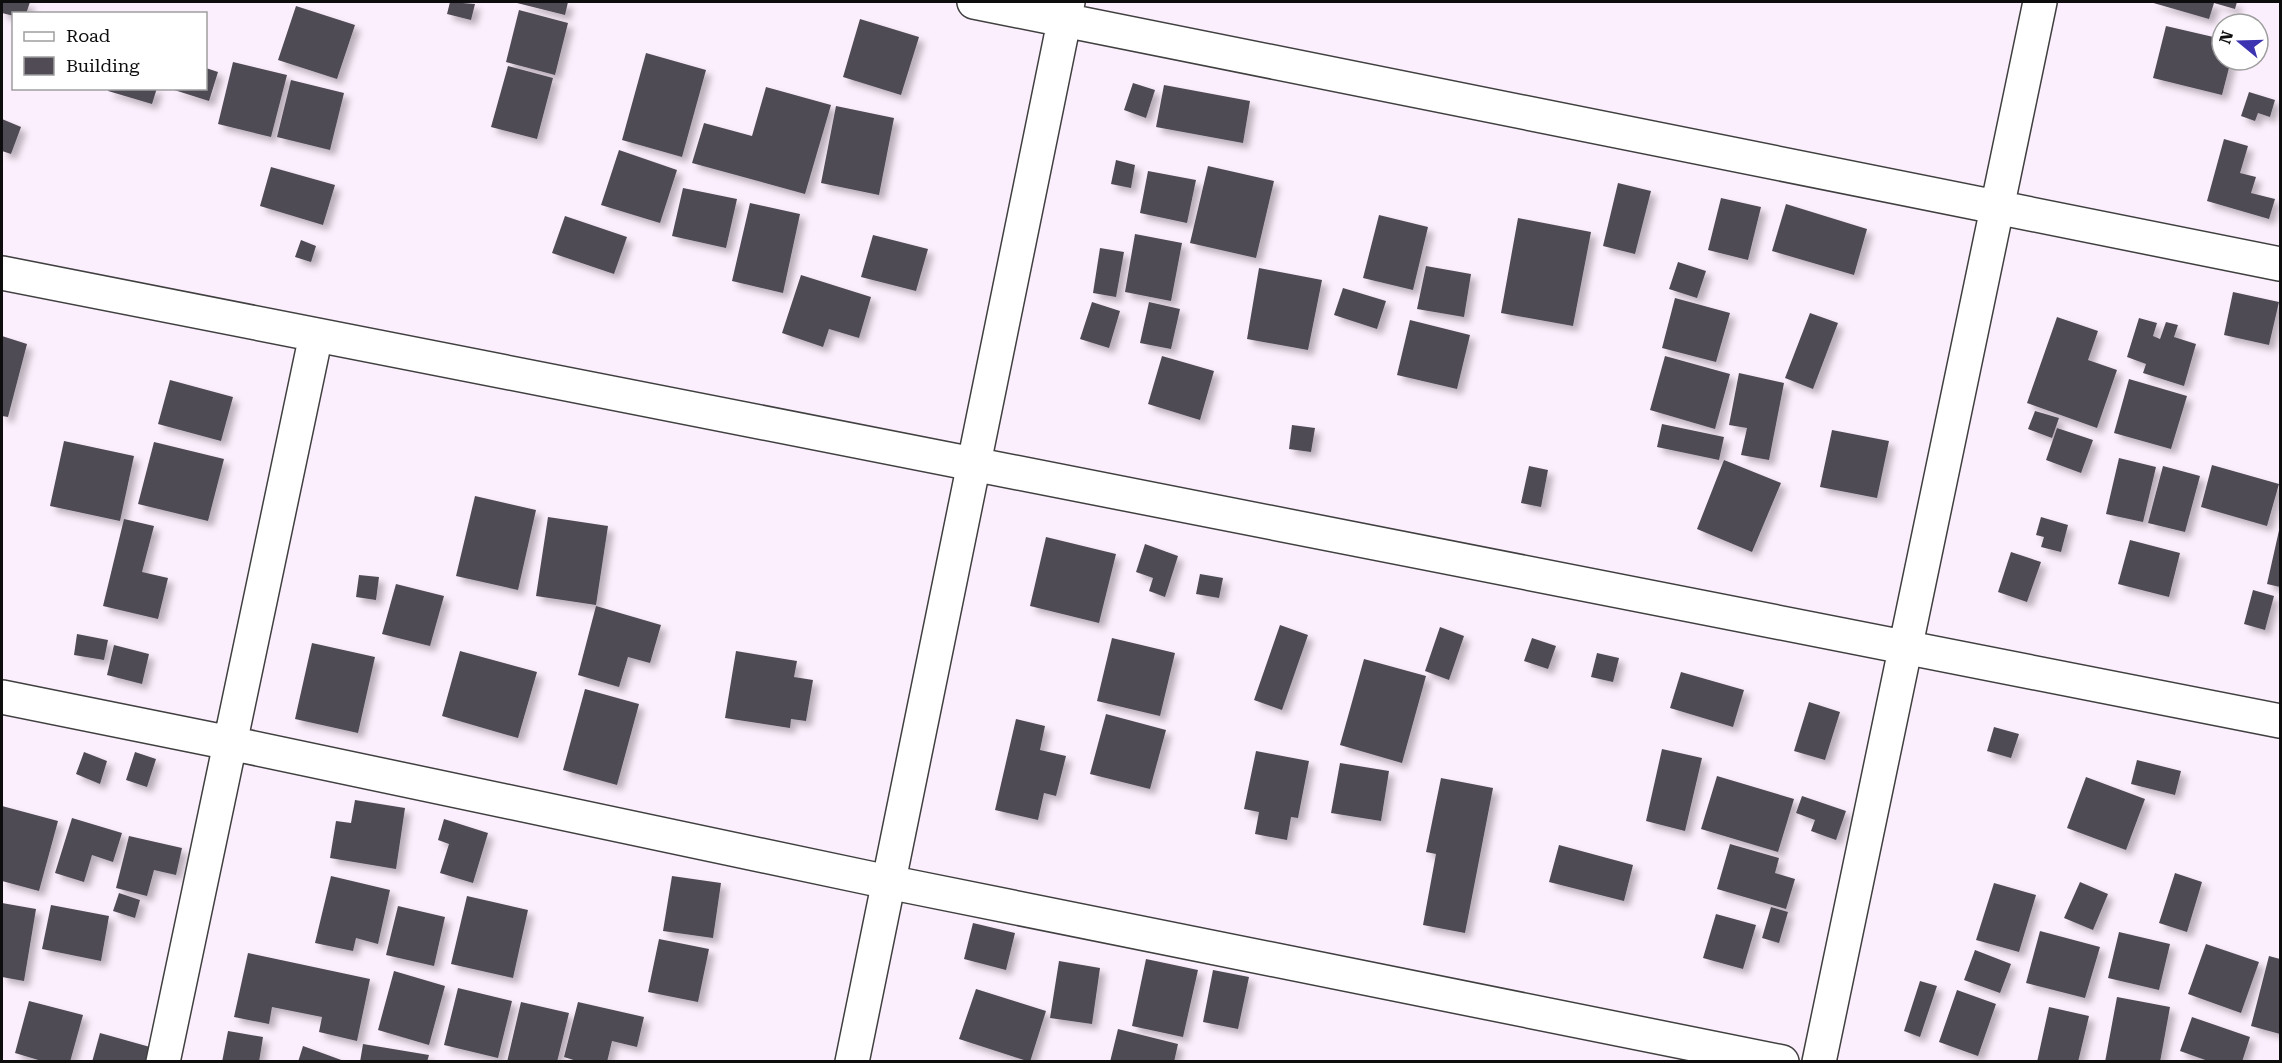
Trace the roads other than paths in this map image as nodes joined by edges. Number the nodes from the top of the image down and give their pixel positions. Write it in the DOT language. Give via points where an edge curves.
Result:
graph roads {
  1 [pos="974,2"];
  2 [pos="2040,2"];
  3 [pos="1066,10"];
  4 [pos="1997,207"];
  5 [pos="2280,264"];
  6 [pos="2,273"];
  7 [pos="316,335"];
  8 [pos="974,464"];
  9 [pos="1905,646"];
  10 [pos="2,697"];
  11 [pos="2280,721"];
  12 [pos="230,742"];
  13 [pos="888,882"];
  14 [pos="163,1062"];
  15 [pos="852,1062"];
  16 [pos="1782,1062"];
  17 [pos="1819,1062"];
  1 -- 3 [label="street"];
  2 -- 4 [label="street"];
  3 -- 4 [label="street"];
  3 -- 8 [label="street"];
  4 -- 5 [label="street"];
  4 -- 9 [label="street"];
  6 -- 7 [label="street"];
  7 -- 8 [label="street"];
  7 -- 12 [label="street"];
  8 -- 9 [label="street"];
  8 -- 13 [label="street"];
  9 -- 11 [label="street"];
  9 -- 17 [label="street"];
  10 -- 12 [label="street"];
  12 -- 13 [label="street"];
  12 -- 14 [label="street"];
  13 -- 15 [label="street"];
  13 -- 16 [label="street"];
}
